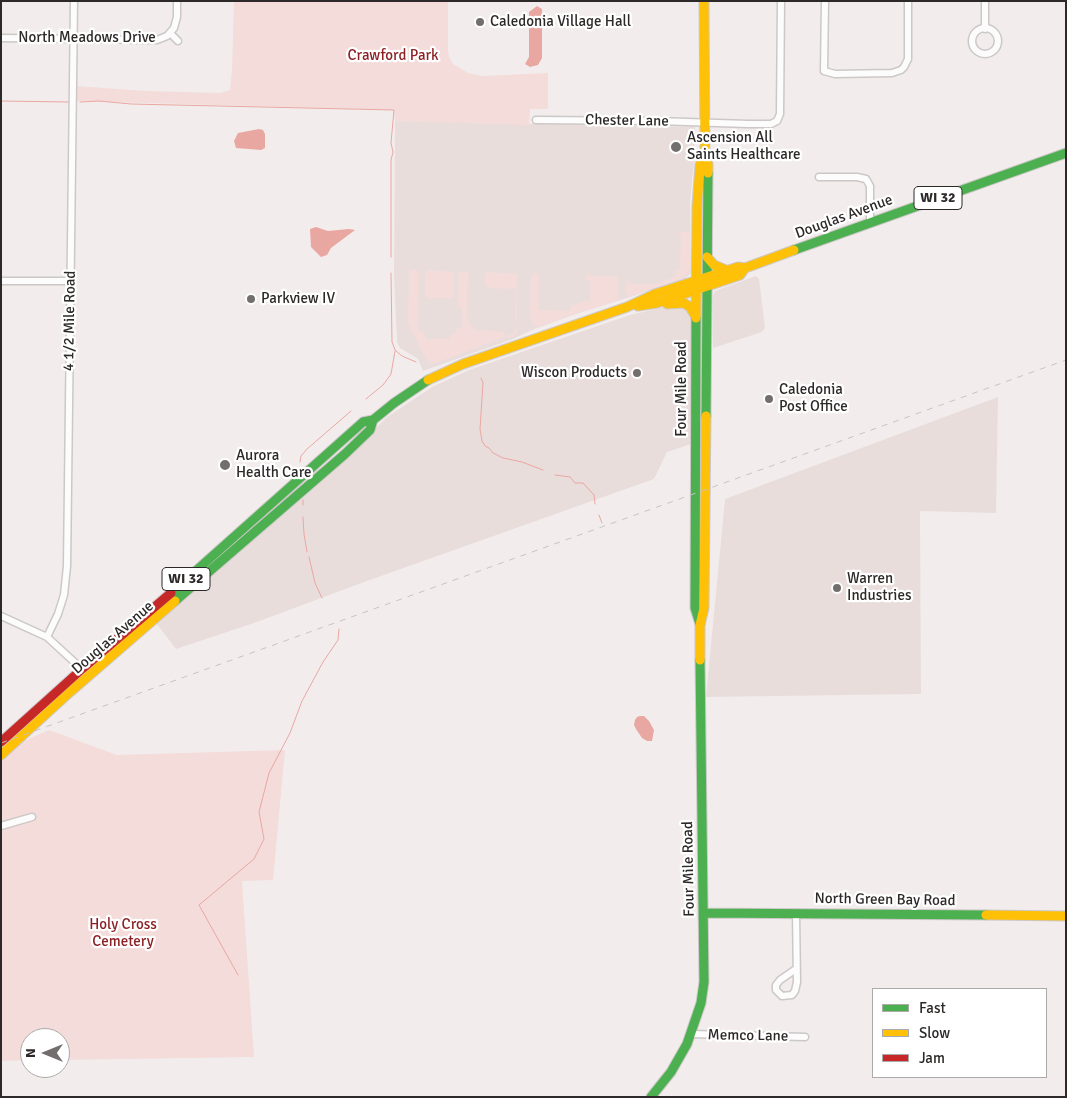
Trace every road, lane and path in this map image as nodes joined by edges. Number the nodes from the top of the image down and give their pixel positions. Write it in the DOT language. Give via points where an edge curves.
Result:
graph roads {
  1 [pos="74,1"];
  2 [pos="178,1"];
  3 [pos="704,1"];
  4 [pos="781,1"];
  5 [pos="825,1"];
  6 [pos="908,1"];
  7 [pos="985,1"];
  8 [pos="985,29"];
  9 [pos="170,33"];
  10 [pos="1,38"];
  11 [pos="74,39"];
  12 [pos="178,41"];
  13 [pos="536,120"];
  14 [pos="704,122"];
  15 [pos="1066,153"];
  16 [pos="705,154"];
  17 [pos="819,177"];
  18 [pos="870,222"];
  19 [pos="707,256"];
  20 [pos="745,268"];
  21 [pos="726,270"];
  22 [pos="1,281"];
  23 [pos="71,282"];
  24 [pos="706,282"];
  25 [pos="696,285"];
  26 [pos="661,301"];
  27 [pos="627,307"];
  28 [pos="696,317"];
  29 [pos="373,420"];
  30 [pos="1,616"];
  31 [pos="700,626"];
  32 [pos="47,637"];
  33 [pos="82,669"];
  34 [pos="89,677"];
  35 [pos="1,742"];
  36 [pos="1,755"];
  37 [pos="32,817"];
  38 [pos="1,826"];
  39 [pos="796,912"];
  40 [pos="704,913"];
  41 [pos="1066,916"];
  42 [pos="796,969"];
  43 [pos="691,1034"];
  44 [pos="805,1037"];
  45 [pos="651,1097"];
  1 -- 11 [label="street, 4 1/2 Mile Road"];
  2 -- 9 [label="street" via="177,22"];
  3 -- 14 [label="main road, Four Mile Road"];
  4 -- 14 [label="street, Chester Lane" via="778,121 763,124"];
  5 -- 6 [label="street" via="824,71 835,74 901,70 908,59"];
  7 -- 8 [label="street"];
  8 -- 8 [label="street" via="978,31 972,42 978,52 986,54 994,51 998,43 996,35"];
  9 -- 11 [label="street, North Meadows Drive" via="153,40"];
  9 -- 12 [label="street"];
  10 -- 11 [label="street, North Meadows Drive"];
  11 -- 23 [label="street, 4 1/2 Mile Road"];
  13 -- 14 [label="street, Chester Lane"];
  14 -- 16 [label="main road, Four Mile Road"];
  15 -- 18 [label="main road, Douglas Avenue / WI 32"];
  16 -- 19 [label="main road, Four Mile Road" via="708,164"];
  16 -- 25 [label="main road, Four Mile Road" via="700,165 697,206"];
  17 -- 18 [label="street" via="866,179 870,186"];
  18 -- 20 [label="main road, Douglas Avenue / WI 32"];
  19 -- 21 [label="main road" via="714,265"];
  19 -- 24 [label="main road, Four Mile Road"];
  20 -- 21 [label="main road, Douglas Avenue / WI 32" via="738,266"];
  20 -- 24 [label="main road, Douglas Avenue / WI 32" via="740,275"];
  21 -- 24 [label="main road, Douglas Avenue / WI 32"];
  22 -- 23 [label="street"];
  23 -- 32 [label="street, 4 1/2 Mile Road" via="67,566 64,595"];
  24 -- 25 [label="main road, Douglas Avenue / WI 32"];
  24 -- 31 [label="main road, Four Mile Road" via="704,608"];
  25 -- 26 [label="main road, Douglas Avenue / WI 32"];
  25 -- 27 [label="main road, Douglas Avenue / WI 32" via="655,294"];
  25 -- 28 [label="main road, Four Mile Road"];
  26 -- 27 [label="main road, Douglas Avenue / WI 32"];
  26 -- 28 [label="main road" via="668,305 684,303"];
  27 -- 29 [label="main road, Douglas Avenue / WI 32" via="445,371 410,391"];
  28 -- 31 [label="main road, Four Mile Road" via="695,608"];
  29 -- 33 [label="main road, Douglas Avenue / WI 32" via="363,422"];
  29 -- 34 [label="main road, Douglas Avenue / WI 32" via="370,430 345,454"];
  30 -- 32 [label="street"];
  31 -- 40 [label="main road, Four Mile Road"];
  32 -- 33 [label="street"];
  33 -- 34 [label="street"];
  33 -- 35 [label="main road, Douglas Avenue / WI 32"];
  34 -- 36 [label="main road, Douglas Avenue / WI 32"];
  37 -- 38 [label="street"];
  39 -- 40 [label="main road, North Green Bay Road"];
  39 -- 41 [label="main road, North Green Bay Road"];
  39 -- 42 [label="street"];
  40 -- 43 [label="main road, Four Mile Road" via="703,991"];
  43 -- 44 [label="street, Memco Lane"];
  43 -- 45 [label="main road, Four Mile Road" via="680,1058"];
}
